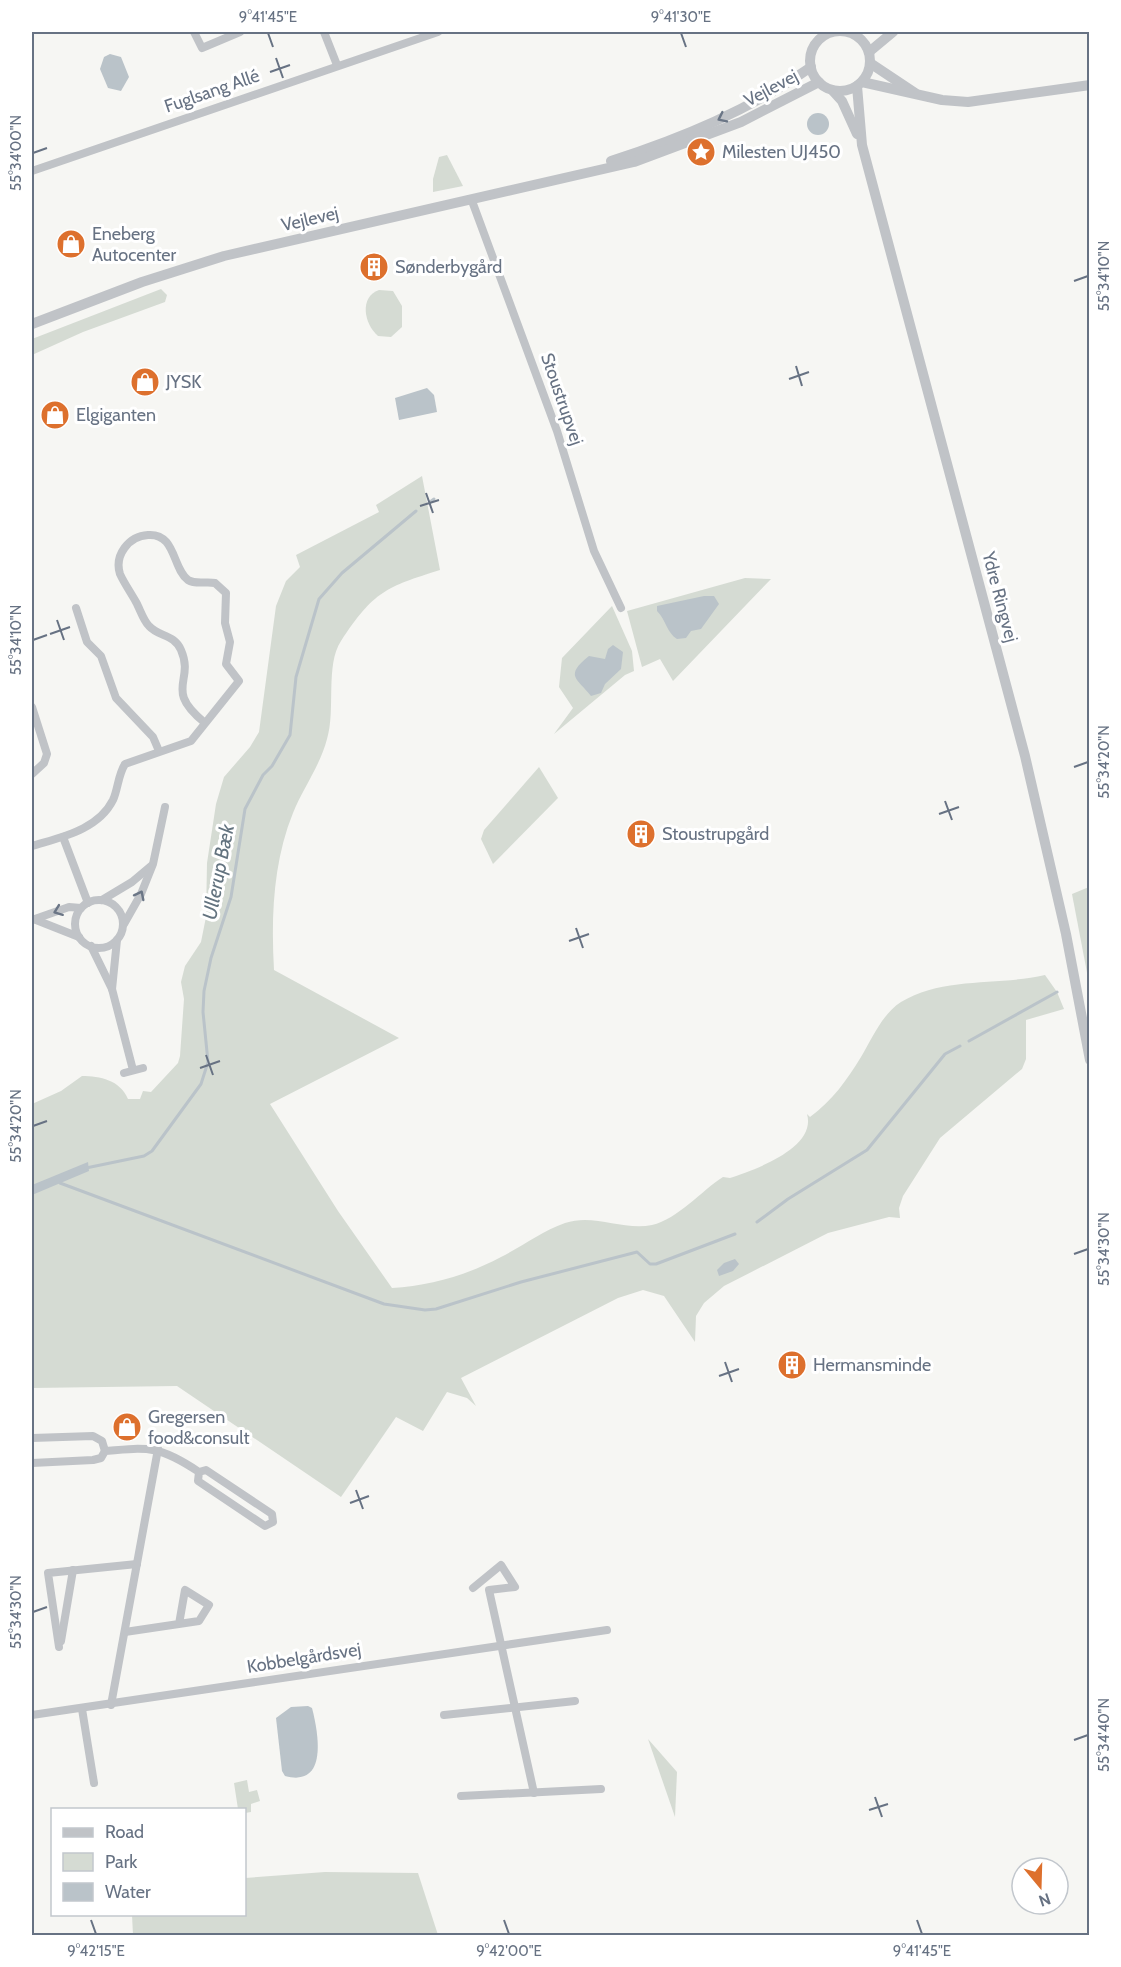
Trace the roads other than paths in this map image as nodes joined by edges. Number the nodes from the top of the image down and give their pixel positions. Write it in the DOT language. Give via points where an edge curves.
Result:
graph roads {
  1 [pos="194,32"];
  2 [pos="240,32"];
  3 [pos="324,32"];
  4 [pos="438,32"];
  5 [pos="893,32"];
  6 [pos="862,34"];
  7 [pos="869,58"];
  8 [pos="337,65"];
  9 [pos="811,67"];
  10 [pos="819,82"];
  11 [pos="859,84"];
  12 [pos="1089,85"];
  13 [pos="832,90"];
  14 [pos="915,93"];
  15 [pos="862,145"];
  16 [pos="602,168"];
  17 [pos="32,171"];
  18 [pos="472,201"];
  19 [pos="32,324"];
  20 [pos="621,608"];
  21 [pos="76,609"];
  22 [pos="32,707"];
  23 [pos="205,723"];
  24 [pos="159,751"];
  25 [pos="32,774"];
  26 [pos="165,807"];
  27 [pos="63,837"];
  28 [pos="32,846"];
  29 [pos="153,864"];
  30 [pos="102,900"];
  31 [pos="85,905"];
  32 [pos="34,920"];
  33 [pos="124,924"];
  34 [pos="79,937"];
  35 [pos="117,940"];
  36 [pos="91,946"];
  37 [pos="112,989"];
  38 [pos="1089,1060"];
  39 [pos="143,1068"];
  40 [pos="32,1438"];
  41 [pos="158,1449"];
  42 [pos="105,1451"];
  43 [pos="32,1463"];
  44 [pos="199,1472"];
  45 [pos="137,1564"];
  46 [pos="73,1570"];
  47 [pos="489,1590"];
  48 [pos="179,1624"];
  49 [pos="607,1630"];
  50 [pos="125,1632"];
  51 [pos="501,1645"];
  52 [pos="575,1701"];
  53 [pos="111,1705"];
  54 [pos="515,1707"];
  55 [pos="82,1709"];
  56 [pos="32,1715"];
  57 [pos="444,1715"];
  58 [pos="94,1783"];
  59 [pos="601,1790"];
  60 [pos="534,1793"];
  61 [pos="461,1796"];
  1 -- 2 [label="street" via="202,48"];
  3 -- 8 [label="street"];
  4 -- 8 [label="street, Fuglsang Allé"];
  5 -- 7 [label="street"];
  6 -- 7 [label="street"];
  6 -- 9 [label="street" via="841,32 824,36 813,50"];
  7 -- 11 [label="street"];
  7 -- 14 [label="street"];
  8 -- 17 [label="street, Fuglsang Allé"];
  9 -- 10 [label="street"];
  9 -- 16 [label="street, Vejlevej, one-way" via="705,126 610,161"];
  10 -- 13 [label="street"];
  10 -- 16 [label="street, Vejlevej" via="741,122 613,168"];
  11 -- 13 [label="street" via="845,91"];
  11 -- 14 [label="street"];
  11 -- 15 [label="street, Ydre Ringvej"];
  12 -- 14 [label="street" via="968,102"];
  13 -- 15 [label="street, Ydre Ringvej" via="842,101"];
  15 -- 38 [label="street, Ydre Ringvej" via="1027,766 1066,934"];
  16 -- 18 [label="street, Vejlevej"];
  18 -- 19 [label="street, Vejlevej" via="224,256"];
  18 -- 20 [label="street, Stoustrupvej" via="557,431 594,551"];
  21 -- 24 [label="street" via="87,642 101,656 116,698 153,738"];
  22 -- 25 [label="street" via="47,754"];
  23 -- 23 [label="street" via="192,713 182,696 181,650 170,636 148,625 120,573 120,553 137,537 150,534 159,538 170,545 187,579 214,583 226,593 225,623 230,642 226,664 239,681"];
  23 -- 24 [label="street" via="190,741"];
  24 -- 27 [label="street" via="126,764 116,793 103,814"];
  26 -- 29 [label="street"];
  27 -- 28 [label="street"];
  27 -- 31 [label="street"];
  29 -- 30 [label="street"];
  33 -- 29 [label="street, one-way"];
  30 -- 31 [label="street"];
  30 -- 33 [label="street" via="117,907"];
  31 -- 32 [label="street, one-way"];
  31 -- 34 [label="street" via="75,922"];
  32 -- 34 [label="street"];
  33 -- 35 [label="street"];
  34 -- 36 [label="street"];
  35 -- 36 [label="street" via="105,947"];
  35 -- 37 [label="street"];
  36 -- 37 [label="street"];
  37 -- 39 [label="street" via="128,1072"];
  40 -- 42 [label="street" via="93,1436 102,1441"];
  41 -- 42 [label="street"];
  41 -- 44 [label="street"];
  41 -- 45 [label="street"];
  42 -- 43 [label="street" via="101,1458 93,1460"];
  44 -- 44 [label="street" via="206,1470 272,1514 273,1522 265,1526 198,1481"];
  45 -- 46 [label="street"];
  45 -- 50 [label="street"];
  46 -- 46 [label="street" via="48,1573 59,1647 63,1625"];
  47 -- 47 [label="street" via="473,1588 501,1565 515,1587"];
  47 -- 51 [label="street"];
  48 -- 50 [label="street"];
  49 -- 51 [label="street, Kobbelgårdsvej"];
  50 -- 53 [label="street"];
  51 -- 53 [label="street, Kobbelgårdsvej"];
  51 -- 54 [label="street"];
  52 -- 54 [label="street"];
  53 -- 55 [label="street, Kobbelgårdsvej"];
  54 -- 57 [label="street"];
  54 -- 60 [label="street"];
  55 -- 56 [label="street, Kobbelgårdsvej"];
  55 -- 58 [label="street"];
  59 -- 60 [label="street"];
  60 -- 61 [label="street"];
}
